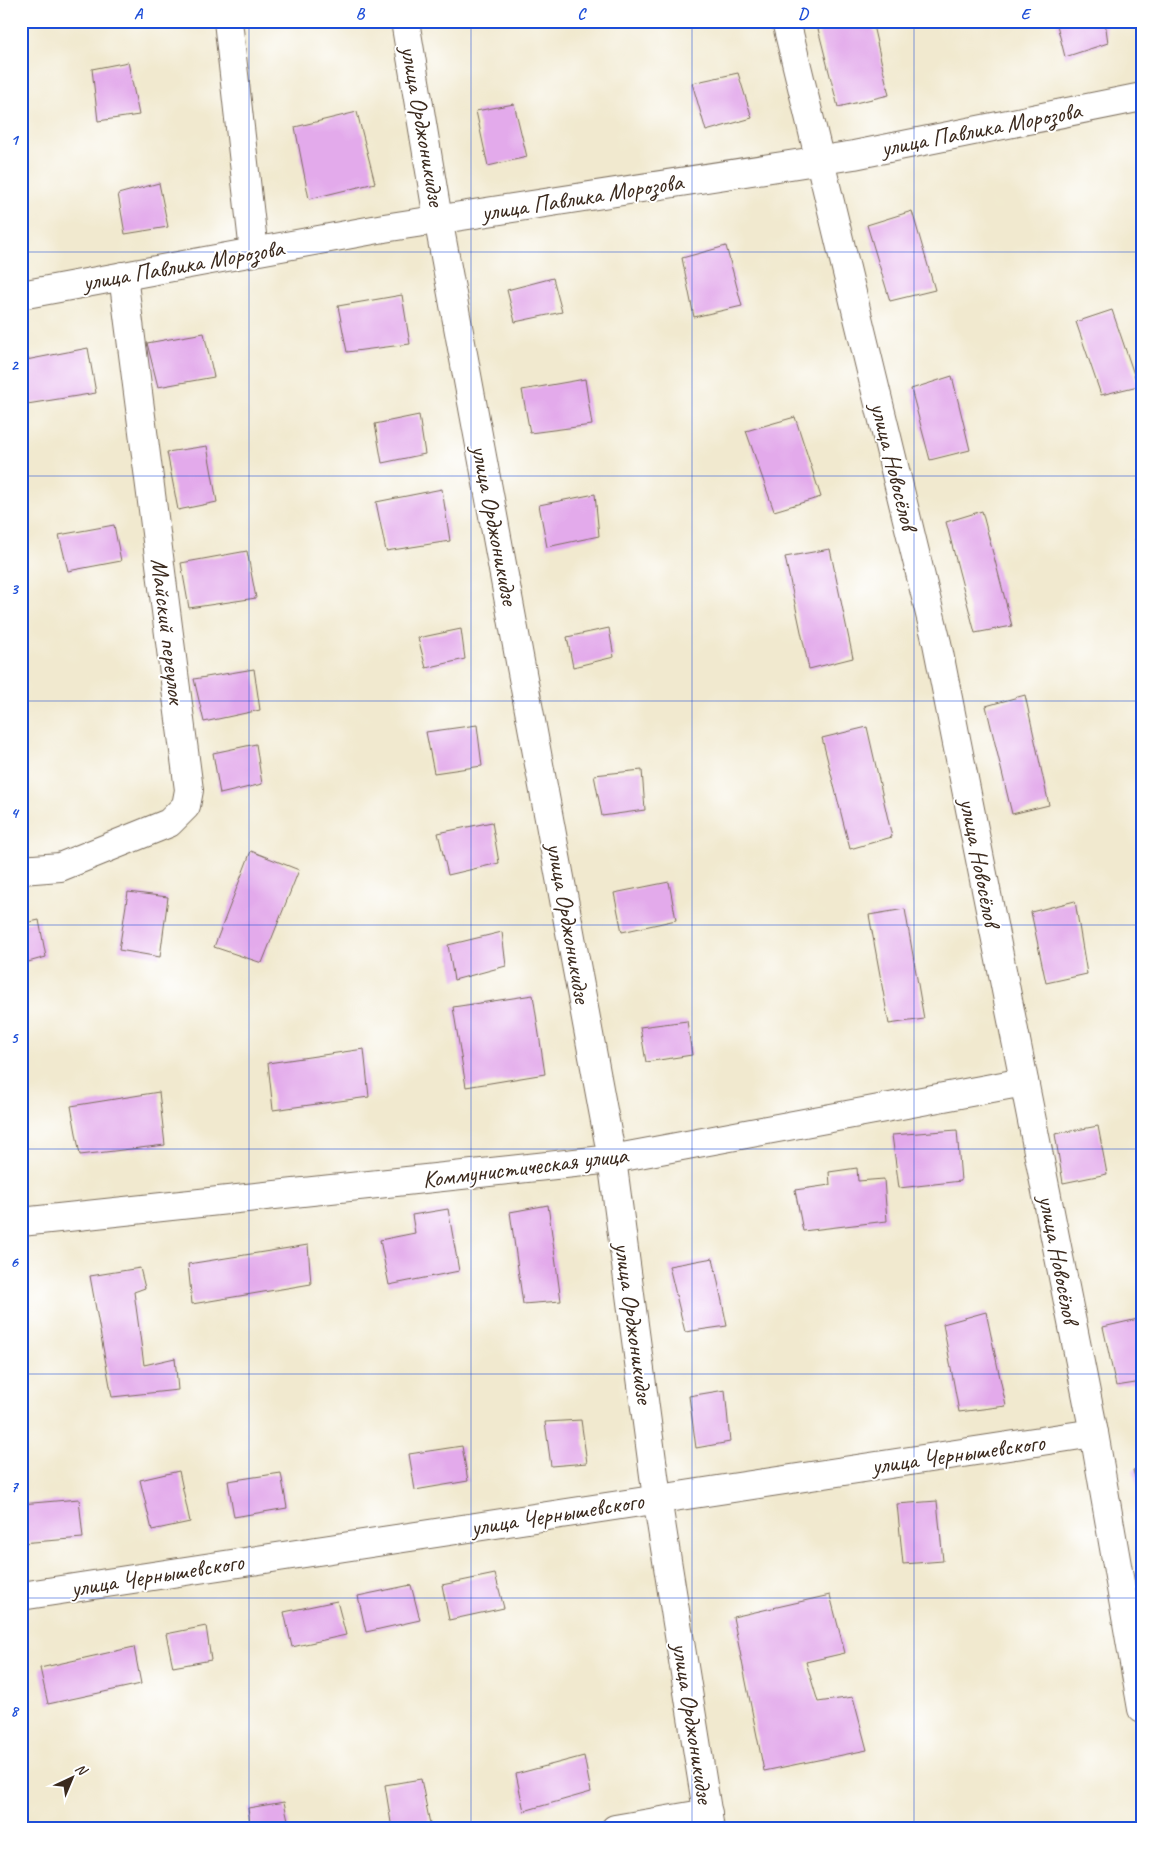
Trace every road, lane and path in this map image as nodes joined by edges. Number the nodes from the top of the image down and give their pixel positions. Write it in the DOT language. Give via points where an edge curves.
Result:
graph roads {
  1 [pos="228,21"];
  2 [pos="405,21"];
  3 [pos="786,21"];
  4 [pos="1142,97"];
  5 [pos="820,160"];
  6 [pos="439,220"];
  7 [pos="254,252"];
  8 [pos="123,276"];
  9 [pos="21,295"];
  10 [pos="21,870"];
  11 [pos="1024,1082"];
  12 [pos="612,1158"];
  13 [pos="21,1222"];
  14 [pos="1094,1433"];
  15 [pos="657,1498"];
  16 [pos="21,1596"];
  17 [pos="1142,1710"];
  18 [pos="709,1821"];
  19 [pos="615,1829"];
  1 -- 7 [label="street"];
  2 -- 6 [label="street, улица Орджоникидзе"];
  3 -- 5 [label="street, улица Новосёлов"];
  4 -- 5 [label="street, улица Павлика Морозова"];
  5 -- 6 [label="street, улица Павлика Морозова"];
  5 -- 11 [label="street, улица Новосёлов" via="937,643"];
  6 -- 7 [label="street, улица Павлика Морозова"];
  6 -- 12 [label="street, улица Орджоникидзе"];
  7 -- 8 [label="street, улица Павлика Морозова"];
  8 -- 9 [label="street, улица Павлика Морозова"];
  8 -- 10 [label="street, Майский переулок" via="189,790 186,806 169,823 60,867"];
  11 -- 12 [label="street, Коммунистическая улица"];
  11 -- 14 [label="street, улица Новосёлов"];
  12 -- 13 [label="street, Коммунистическая улица"];
  12 -- 15 [label="street, улица Орджоникидзе"];
  14 -- 15 [label="street, улица Чернышевского"];
  14 -- 17 [label="street, улица Новосёлов"];
  15 -- 16 [label="street, улица Чернышевского"];
  15 -- 18 [label="street, улица Орджоникидзе"];
  18 -- 19 [label="street"];
}
